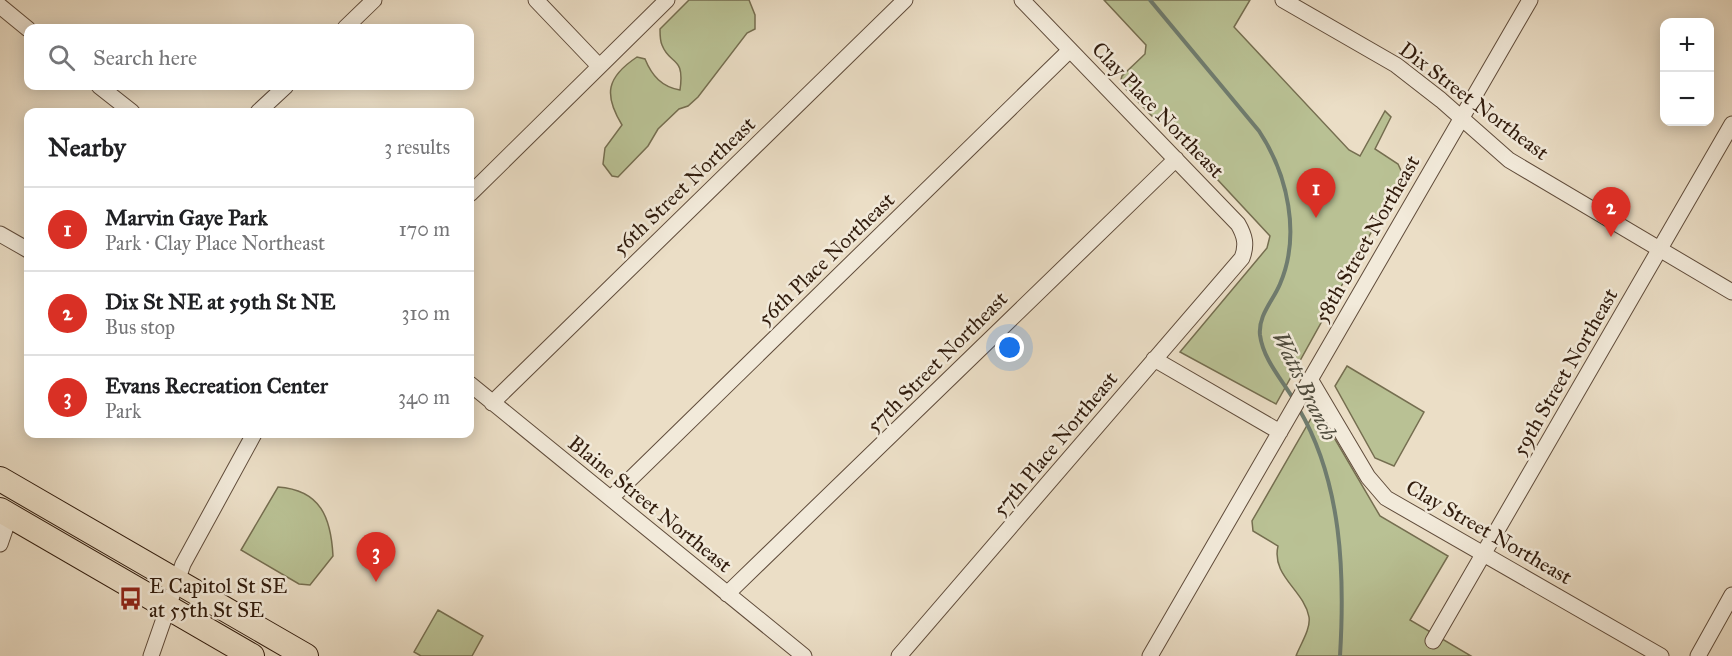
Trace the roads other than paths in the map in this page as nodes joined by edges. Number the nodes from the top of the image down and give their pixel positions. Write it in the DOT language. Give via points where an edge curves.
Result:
graph roads {
  1 [pos="374,0"];
  2 [pos="536,0"];
  3 [pos="667,0"];
  4 [pos="905,0"];
  5 [pos="1022,0"];
  6 [pos="1283,0"];
  7 [pos="1530,0"];
  8 [pos="0,6"];
  9 [pos="349,24"];
  10 [pos="24,26"];
  11 [pos="1070,50"];
  12 [pos="599,66"];
  13 [pos="104,90"];
  14 [pos="282,90"];
  15 [pos="127,108"];
  16 [pos="262,108"];
  17 [pos="1462,117"];
  18 [pos="1732,124"];
  19 [pos="1176,159"];
  20 [pos="474,190"];
  21 [pos="0,234"];
  22 [pos="24,248"];
  23 [pos="1659,250"];
  24 [pos="1242,258"];
  25 [pos="1732,292"];
  26 [pos="1154,359"];
  27 [pos="1307,385"];
  28 [pos="474,387"];
  29 [pos="492,403"];
  30 [pos="1284,425"];
  31 [pos="252,438"];
  32 [pos="0,479"];
  33 [pos="611,498"];
  34 [pos="5,513"];
  35 [pos="0,544"];
  36 [pos="1486,553"];
  37 [pos="172,594"];
  38 [pos="727,594"];
  39 [pos="1732,596"];
  40 [pos="1433,641"];
  41 [pos="151,656"];
  42 [pos="252,656"];
  43 [pos="306,656"];
  44 [pos="804,656"];
  45 [pos="899,656"];
  46 [pos="1150,656"];
  47 [pos="1661,656"];
  48 [pos="1698,656"];
  1 -- 9 [label="street"];
  2 -- 12 [label="street"];
  3 -- 12 [label="street"];
  4 -- 29 [label="street, 56th Street Northeast"];
  5 -- 11 [label="street, Clay Place Northeast"];
  6 -- 17 [label="street, Dix Street Northeast" via="1396,65"];
  7 -- 17 [label="street, 58th Street Northeast"];
  8 -- 10 [label="street"];
  11 -- 19 [label="street, Clay Place Northeast"];
  11 -- 33 [label="street, 56th Place Northeast"];
  12 -- 20 [label="street"];
  13 -- 15 [label="street"];
  14 -- 16 [label="street"];
  17 -- 23 [label="street, Dix Street Northeast" via="1509,160"];
  17 -- 27 [label="street, 58th Street Northeast"];
  18 -- 23 [label="street, 59th Street Northeast"];
  19 -- 24 [label="street, Clay Place Northeast" via="1238,224 1245,239"];
  19 -- 38 [label="street, 57th Street Northeast"];
  21 -- 22 [label="street"];
  23 -- 25 [label="street, Dix Street Northeast"];
  23 -- 36 [label="street, 59th Street Northeast"];
  24 -- 26 [label="street, 57th Place Northeast"];
  26 -- 30 [label="street"];
  26 -- 45 [label="street, 57th Place Northeast"];
  27 -- 30 [label="street, 58th Street Northeast"];
  27 -- 36 [label="street, Clay Street Northeast" via="1386,498"];
  28 -- 29 [label="street, Blaine Street Northeast"];
  29 -- 33 [label="street, Blaine Street Northeast"];
  30 -- 46 [label="street, 58th Street Northeast"];
  31 -- 37 [label="street"];
  32 -- 37 [label="main road"];
  33 -- 38 [label="street, Blaine Street Northeast"];
  34 -- 35 [label="street"];
  34 -- 37 [label="main road"];
  36 -- 40 [label="street, 59th Street Northeast"];
  36 -- 47 [label="street, Clay Street Northeast"];
  37 -- 41 [label="street"];
  37 -- 42 [label="main road"];
  37 -- 43 [label="main road"];
  38 -- 44 [label="street, Blaine Street Northeast"];
  39 -- 48 [label="street"];
}
